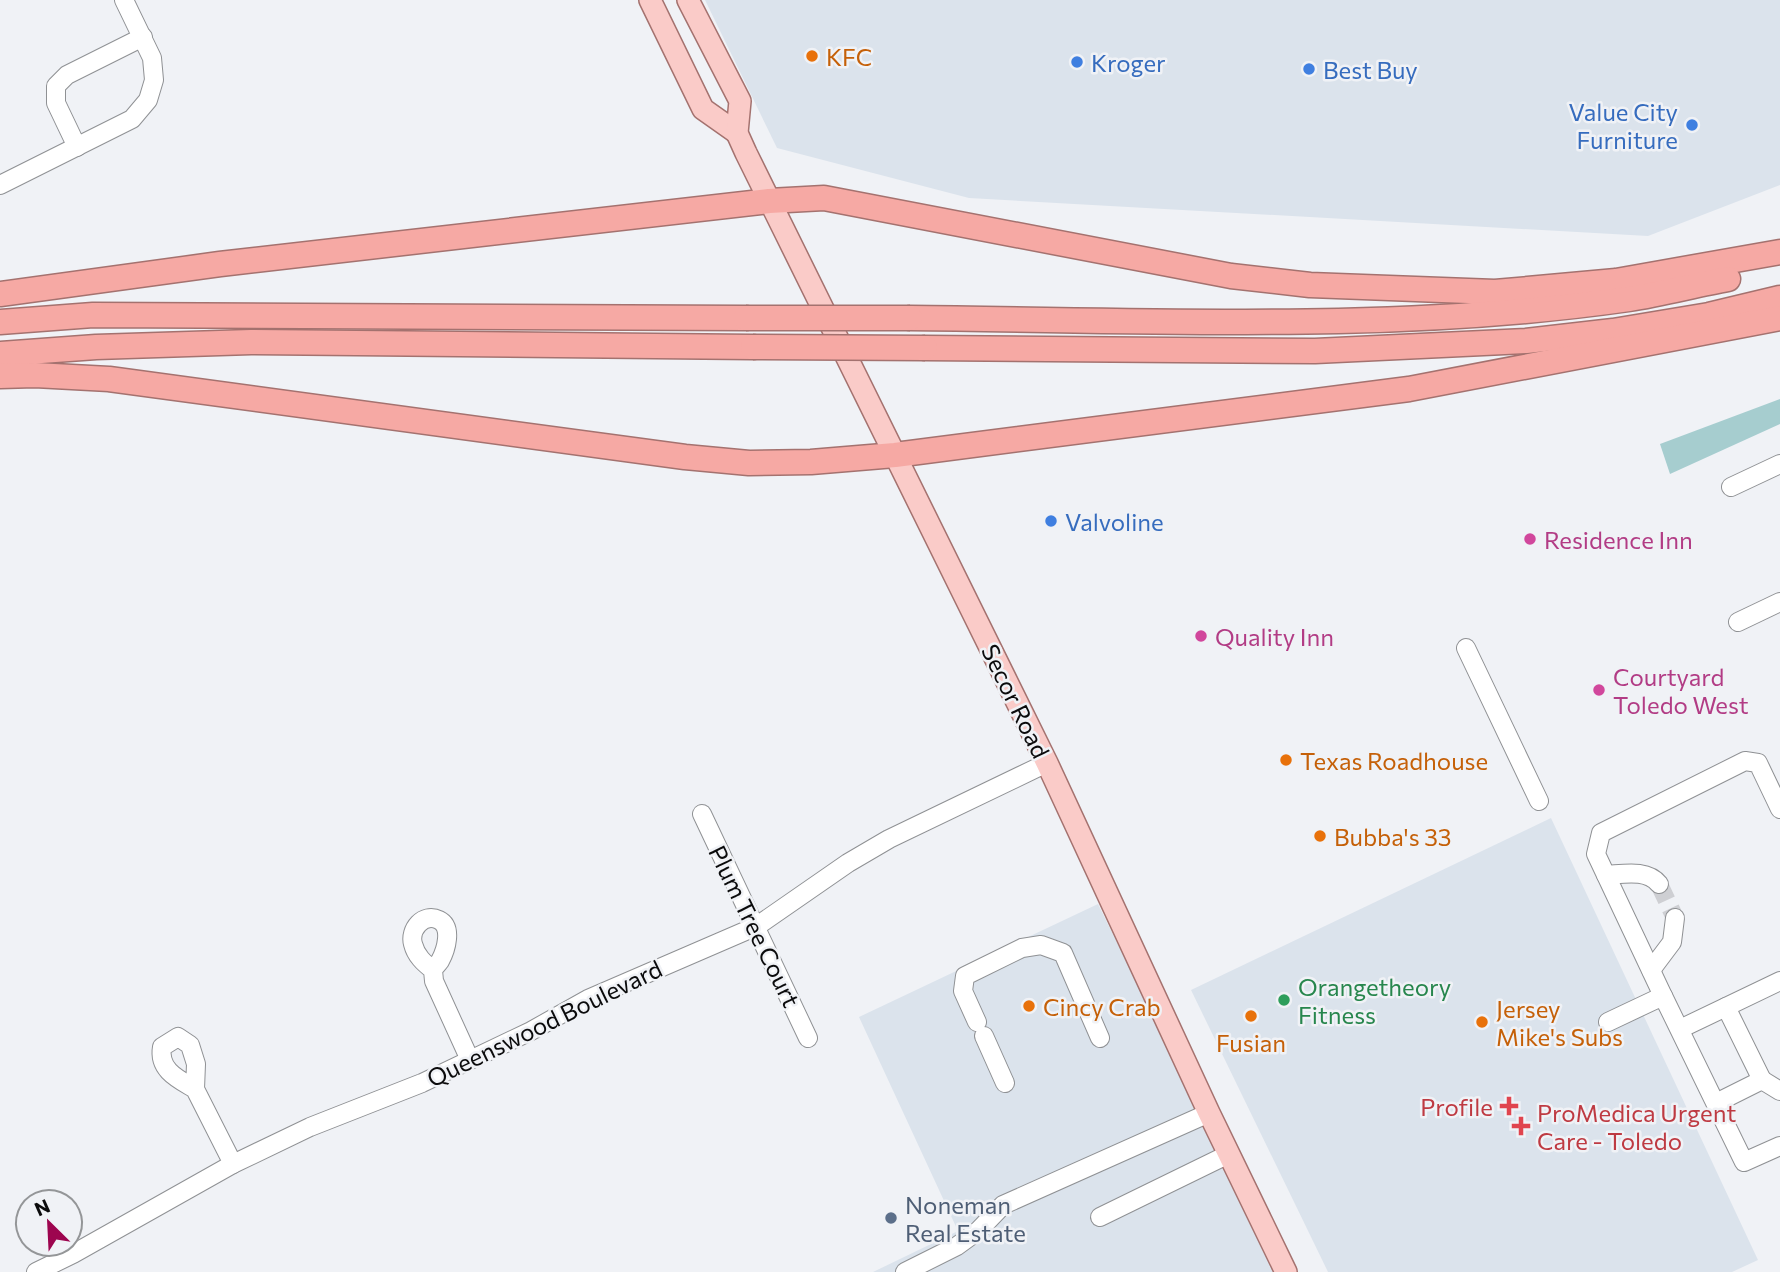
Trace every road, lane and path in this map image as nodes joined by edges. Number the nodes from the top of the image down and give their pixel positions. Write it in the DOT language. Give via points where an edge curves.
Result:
graph roads {
  1 [pos="124,0"];
  2 [pos="650,0"];
  3 [pos="688,0"];
  4 [pos="143,37"];
  5 [pos="737,133"];
  6 [pos="77,147"];
  7 [pos="0,185"];
  8 [pos="769,201"];
  9 [pos="1780,252"];
  10 [pos="1780,267"];
  11 [pos="0,294"];
  12 [pos="1780,298"];
  13 [pos="1780,318"];
  14 [pos="0,323"];
  15 [pos="0,354"];
  16 [pos="0,376"];
  17 [pos="895,455"];
  18 [pos="1780,464"];
  19 [pos="1731,487"];
  20 [pos="1780,602"];
  21 [pos="1738,622"];
  22 [pos="1466,648"];
  23 [pos="1046,763"];
  24 [pos="1539,801"];
  25 [pos="1780,809"];
  26 [pos="702,814"];
  27 [pos="1606,875"];
  28 [pos="1659,884"];
  29 [pos="1675,918"];
  30 [pos="757,926"];
  31 [pos="433,970"];
  32 [pos="1651,970"];
  33 [pos="1780,981"];
  34 [pos="1664,996"];
  35 [pos="1726,1007"];
  36 [pos="1608,1022"];
  37 [pos="1680,1029"];
  38 [pos="808,1038"];
  39 [pos="1100,1038"];
  40 [pos="470,1060"];
  41 [pos="1762,1080"];
  42 [pos="1005,1083"];
  43 [pos="195,1089"];
  44 [pos="1780,1091"];
  45 [pos="1716,1103"];
  46 [pos="1209,1113"];
  47 [pos="1780,1146"];
  48 [pos="1229,1154"];
  49 [pos="233,1164"];
  50 [pos="1100,1217"];
  51 [pos="36,1272"];
  52 [pos="905,1272"];
  53 [pos="1286,1272"];
  1 -- 4 [label="street"];
  2 -- 5 [label="main road, Secor Road" via="703,109"];
  3 -- 5 [label="main road, Secor Road" via="740,102"];
  4 -- 6 [label="street" via="155,68 148,100 132,119"];
  4 -- 6 [label="street" via="67,75 56,86 56,103"];
  5 -- 8 [label="main road, Secor Road"];
  6 -- 7 [label="street"];
  8 -- 9 [label="highway" via="824,198 1231,276 1310,285 1495,292 1616,281"];
  8 -- 11 [label="highway"];
  8 -- 17 [label="main road, Secor Road"];
  10 -- 14 [label="highway, bridge" via="1631,298 1502,313 1312,322 93,315"];
  12 -- 15 [label="highway, bridge" via="1709,315 1526,341 1315,351 251,341"];
  13 -- 17 [label="highway" via="1409,389"];
  16 -- 17 [label="highway" via="108,379 750,463"];
  17 -- 23 [label="main road, Secor Road"];
  18 -- 19 [label="street"];
  20 -- 21 [label="street"];
  22 -- 24 [label="street"];
  23 -- 30 [label="street, Queenswood Boulevard" via="889,839"];
  23 -- 46 [label="main road, Secor Road"];
  25 -- 27 [label="street" via="1758,763 1745,761 1601,833 1596,854"];
  26 -- 30 [label="street, Plum Tree Court"];
  27 -- 28 [label="street" via="1639,873"];
  27 -- 32 [label="street"];
  29 -- 32 [label="street" via="1672,942"];
  30 -- 38 [label="street, Plum Tree Court"];
  30 -- 40 [label="street, Queenswood Boulevard" via="589,999"];
  31 -- 40 [label="street"];
  32 -- 34 [label="street"];
  33 -- 35 [label="street"];
  34 -- 36 [label="street"];
  34 -- 37 [label="street"];
  35 -- 37 [label="street"];
  35 -- 41 [label="street"];
  37 -- 45 [label="street"];
  39 -- 42 [label="street" via="1063,953 1041,945 1022,948 965,976 963,991"];
  40 -- 49 [label="street, Queenswood Boulevard"];
  41 -- 44 [label="street"];
  41 -- 45 [label="street"];
  43 -- 49 [label="street"];
  45 -- 47 [label="street" via="1744,1162"];
  46 -- 48 [label="main road, Secor Road"];
  46 -- 52 [label="street" via="1003,1205 957,1246"];
  48 -- 50 [label="street"];
  48 -- 53 [label="main road, Secor Road"];
  49 -- 51 [label="street, Queenswood Boulevard"];
}
